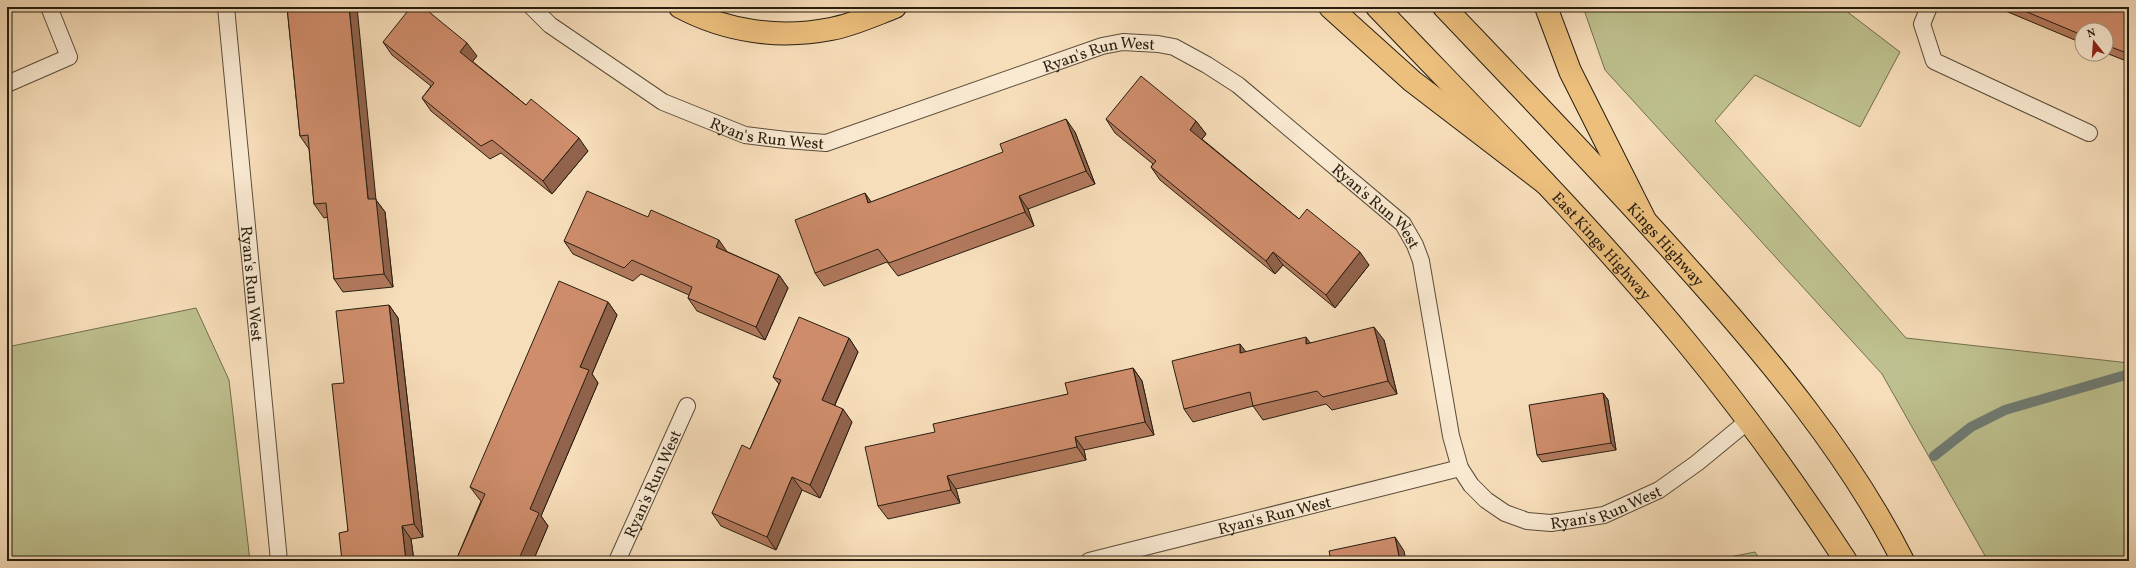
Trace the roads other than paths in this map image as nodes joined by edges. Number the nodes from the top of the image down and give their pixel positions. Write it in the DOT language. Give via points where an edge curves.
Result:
graph roads {
  1 [pos="49,7"];
  2 [pos="226,7"];
  3 [pos="532,7"];
  4 [pos="680,7"];
  5 [pos="895,7"];
  6 [pos="1330,7"];
  7 [pos="1377,7"];
  8 [pos="1444,7"];
  9 [pos="1546,7"];
  10 [pos="1929,7"];
  11 [pos="7,84"];
  12 [pos="2089,133"];
  13 [pos="1545,183"];
  14 [pos="1644,218"];
  15 [pos="687,406"];
  16 [pos="1748,421"];
  17 [pos="1460,468"];
  18 [pos="279,561"];
  19 [pos="617,561"];
  20 [pos="1089,561"];
  21 [pos="1846,561"];
  22 [pos="1904,561"];
  1 -- 11 [label="lane" via="68,57"];
  2 -- 18 [label="lane, Ryan's Run West"];
  3 -- 17 [label="lane, Ryan's Run West" via="550,25 663,102 745,134 826,143 1102,46 1134,42 1174,47 1207,64 1238,85 1402,224 1421,261 1451,436"];
  4 -- 5 [label="main road" via="727,26 762,32 797,33 832,29"];
  6 -- 13 [label="main road" via="1412,81"];
  7 -- 13 [label="main road, East Kings Highway"];
  8 -- 14 [label="main road, Kings Highway"];
  9 -- 14 [label="main road" via="1570,71"];
  10 -- 12 [label="lane" via="1922,24 1934,61"];
  13 -- 16 [label="main road, East Kings Highway" via="1646,295"];
  14 -- 22 [label="main road, Kings Highway" via="1753,340 1809,414 1867,499"];
  15 -- 19 [label="lane, Ryan's Run West"];
  16 -- 17 [label="lane, Ryan's Run West" via="1659,490 1597,516 1551,523 1527,521 1505,514 1471,485"];
  16 -- 21 [label="main road, East Kings Highway"];
  17 -- 20 [label="lane, Ryan's Run West"];
}
